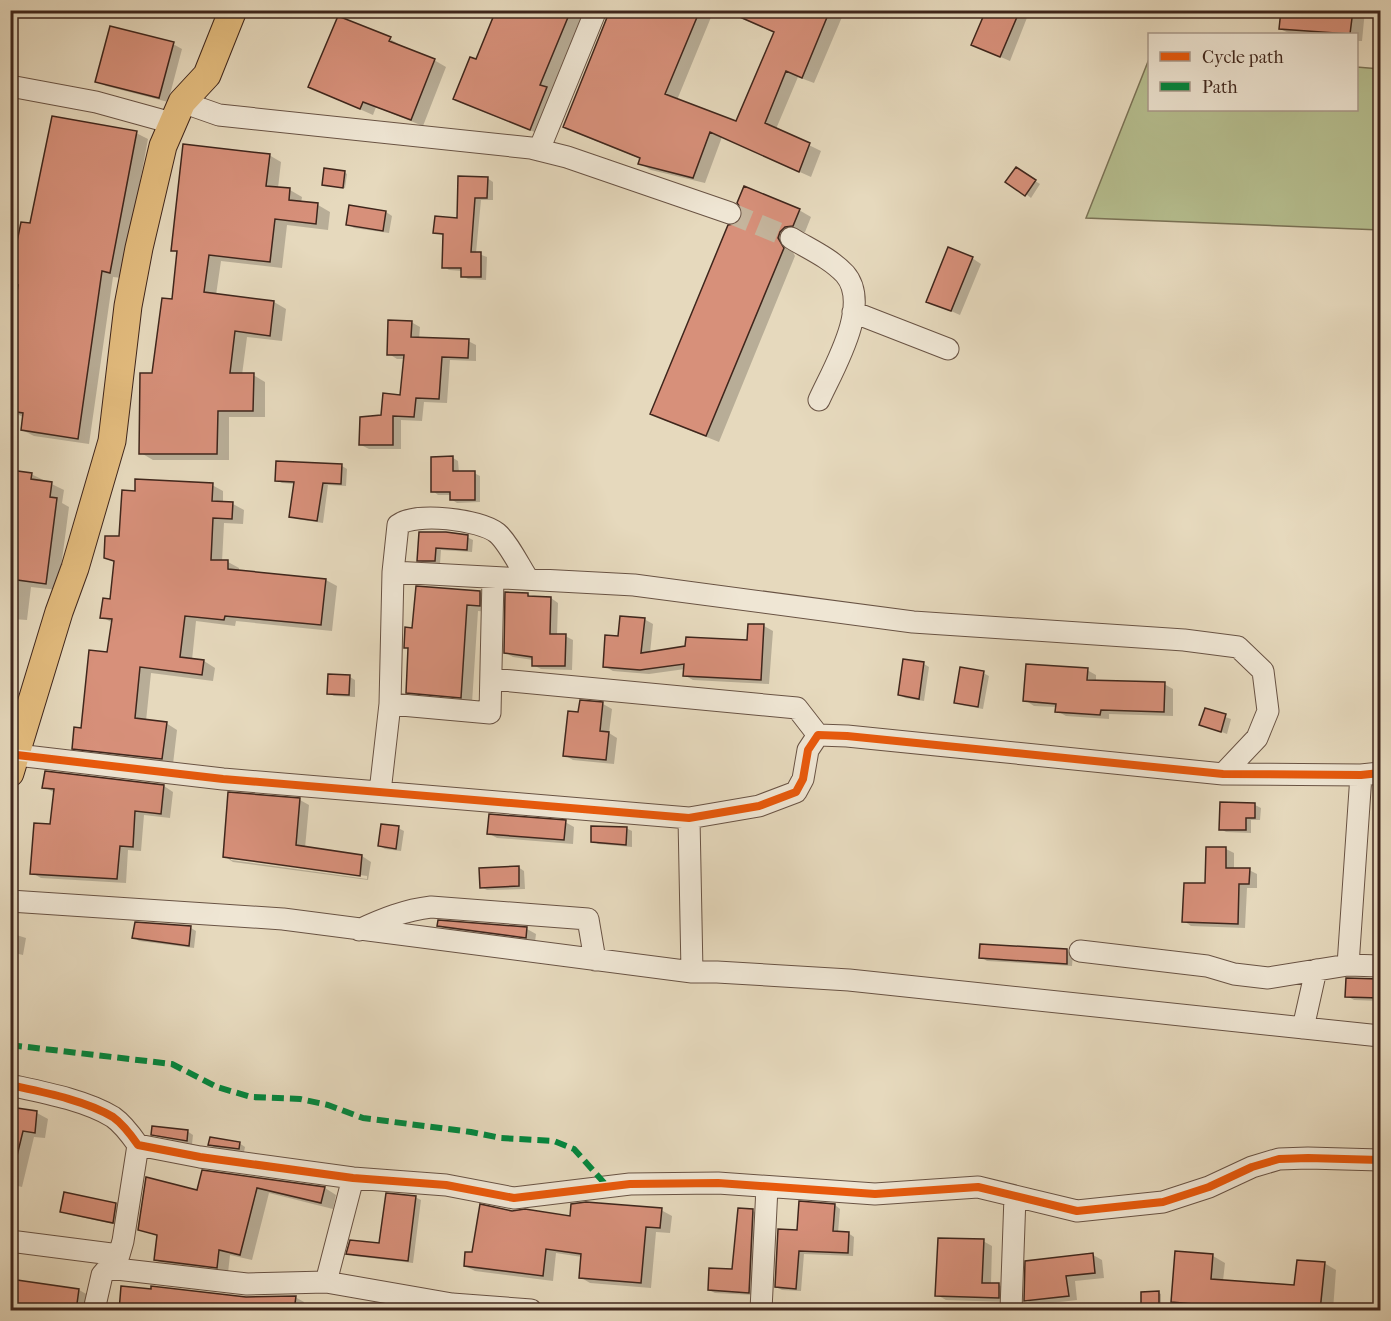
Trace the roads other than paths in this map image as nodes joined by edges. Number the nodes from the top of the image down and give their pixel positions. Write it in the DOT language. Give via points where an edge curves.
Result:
graph roads {
  1 [pos="234,10"];
  2 [pos="596,10"];
  3 [pos="10,86"];
  4 [pos="177,113"];
  5 [pos="538,150"];
  6 [pos="730,213"];
  7 [pos="791,238"];
  8 [pos="853,312"];
  9 [pos="948,349"];
  10 [pos="819,400"];
  11 [pos="393,572"];
  12 [pos="494,578"];
  13 [pos="528,579"];
  14 [pos="491,679"];
  15 [pos="390,704"];
  16 [pos="818,735"];
  17 [pos="14,764"];
  18 [pos="1223,774"];
  19 [pos="1371,774"];
  20 [pos="380,792"];
  21 [pos="689,818"];
  22 [pos="10,901"];
  23 [pos="359,930"];
  24 [pos="1080,951"];
  25 [pos="594,960"];
  26 [pos="1348,965"];
  27 [pos="1380,966"];
  28 [pos="1316,970"];
  29 [pos="692,972"];
  30 [pos="1303,1028"];
  31 [pos="1380,1036"];
  32 [pos="10,1085"];
  33 [pos="138,1145"];
  34 [pos="1380,1160"];
  35 [pos="353,1178"];
  36 [pos="767,1186"];
  37 [pos="1015,1196"];
  38 [pos="10,1241"];
  39 [pos="113,1262"];
  40 [pos="326,1282"];
  41 [pos="94,1311"];
  42 [pos="531,1311"];
  43 [pos="761,1311"];
  44 [pos="1011,1311"];
  1 -- 4 [label="main road" via="207,75"];
  2 -- 5 [label="street"];
  3 -- 4 [label="street"];
  4 -- 5 [label="street"];
  4 -- 17 [label="main road" via="163,146 138,248 112,441"];
  5 -- 6 [label="street"];
  7 -- 8 [label="street" via="827,259 846,276 855,301"];
  8 -- 9 [label="street"];
  8 -- 10 [label="street" via="846,342"];
  11 -- 12 [label="street"];
  11 -- 13 [label="street" via="398,525 429,518 471,522 498,534"];
  11 -- 15 [label="street"];
  12 -- 13 [label="street"];
  12 -- 14 [label="street"];
  13 -- 18 [label="street" via="634,585 913,622 1238,647 1263,671 1268,711 1257,738"];
  14 -- 15 [label="street" via="490,713"];
  14 -- 16 [label="street" via="797,708"];
  15 -- 20 [label="street"];
  16 -- 18 [label="street"];
  16 -- 21 [label="street" via="808,750 803,779 796,792 759,806"];
  17 -- 20 [label="street"];
  18 -- 19 [label="street"];
  19 -- 26 [label="street"];
  20 -- 21 [label="street"];
  21 -- 29 [label="street"];
  22 -- 23 [label="street" via="283,919"];
  23 -- 25 [label="street"];
  23 -- 25 [label="street" via="388,916 431,907 588,919"];
  24 -- 28 [label="street" via="1207,966 1268,978"];
  25 -- 29 [label="street"];
  26 -- 27 [label="street"];
  26 -- 28 [label="street"];
  28 -- 30 [label="street"];
  29 -- 30 [label="street" via="849,980"];
  30 -- 31 [label="street"];
  32 -- 33 [label="street" via="84,1104 114,1118"];
  33 -- 35 [label="street"];
  33 -- 39 [label="street" via="123,1241"];
  34 -- 37 [label="street" via="1279,1159 1163,1202 1077,1211"];
  35 -- 36 [label="street" via="446,1185 514,1198 630,1184"];
  35 -- 40 [label="street"];
  36 -- 37 [label="street" via="875,1194 978,1187"];
  36 -- 43 [label="street"];
  37 -- 44 [label="street"];
  38 -- 39 [label="street"];
  39 -- 40 [label="street" via="247,1284"];
  39 -- 41 [label="street" via="102,1275"];
  40 -- 42 [label="street" via="452,1304"];
}
